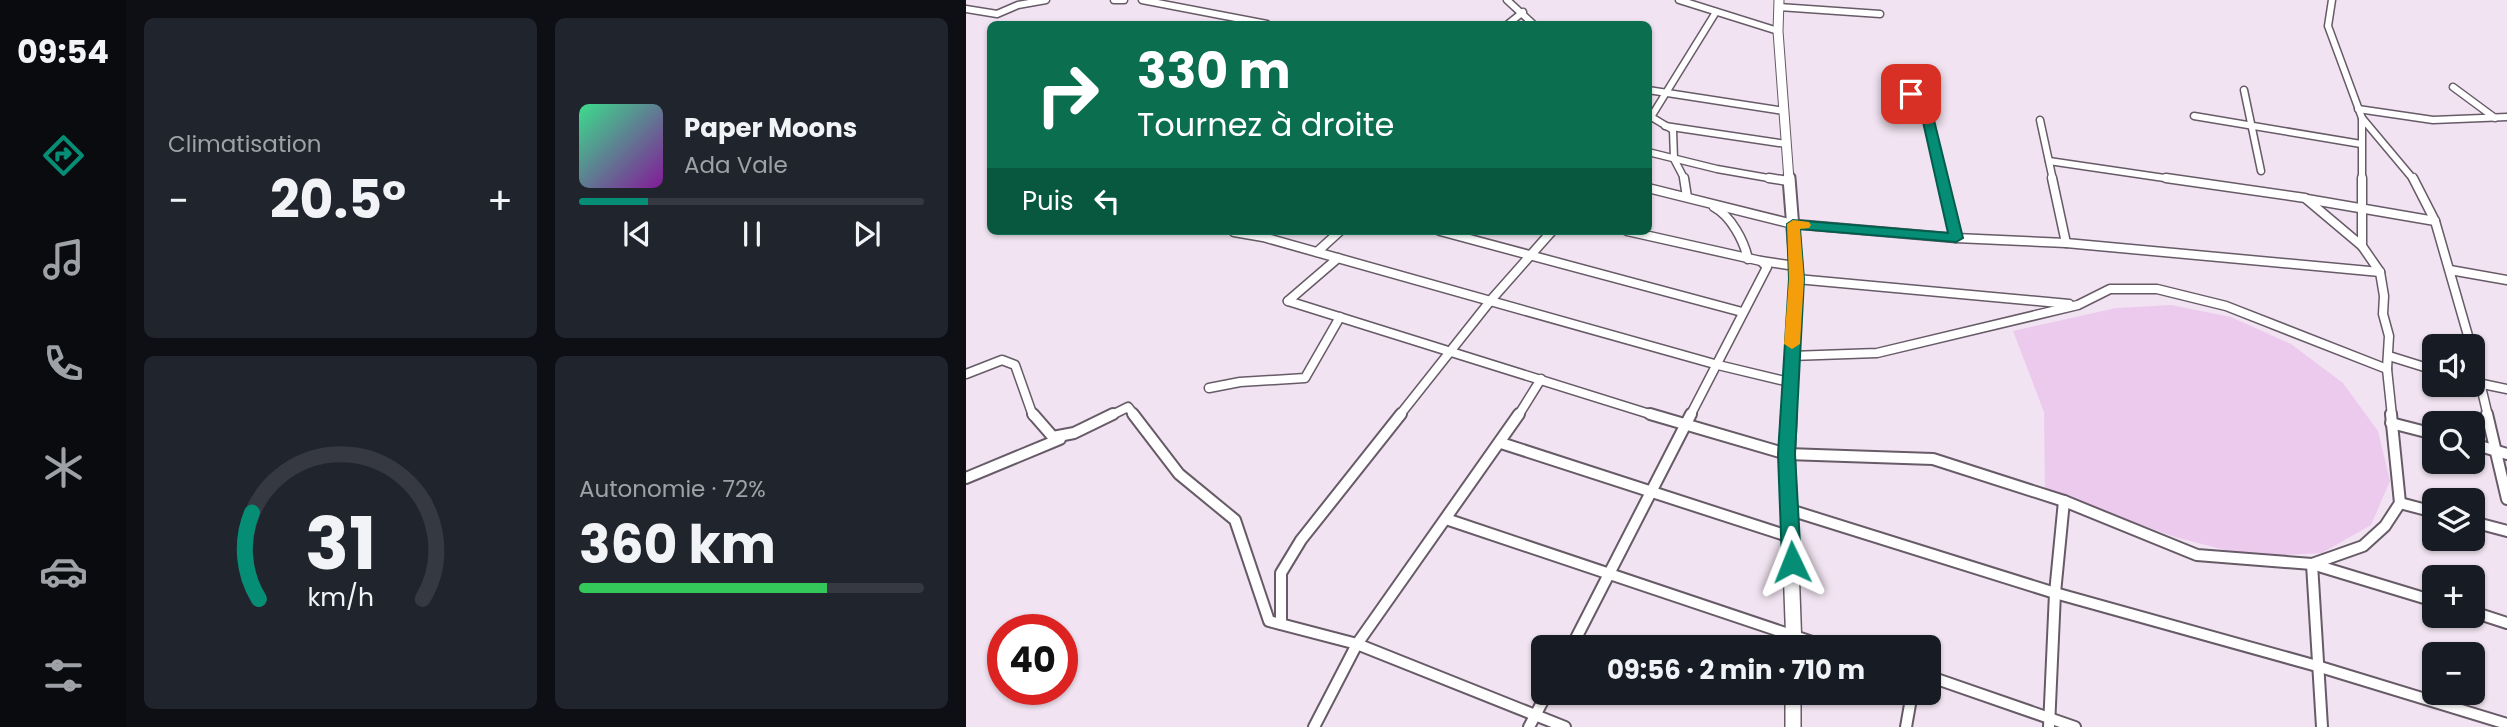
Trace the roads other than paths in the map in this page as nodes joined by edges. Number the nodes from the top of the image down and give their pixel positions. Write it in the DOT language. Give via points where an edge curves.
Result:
graph roads {
  1 [pos="1028,0"];
  2 [pos="1046,0"];
  3 [pos="1114,0"];
  4 [pos="1124,0"];
  5 [pos="1143,0"];
  6 [pos="1507,0"];
  7 [pos="1679,0"];
  8 [pos="2332,0"];
  9 [pos="1779,4"];
  10 [pos="1018,5"];
  11 [pos="966,9"];
  12 [pos="1523,12"];
  13 [pos="1716,12"];
  14 [pos="1880,14"];
  15 [pos="1252,21"];
  16 [pos="1512,21"];
  17 [pos="1530,21"];
  18 [pos="1778,31"];
  19 [pos="1895,75"];
  20 [pos="2453,87"];
  21 [pos="1652,90"];
  22 [pos="2244,90"];
  23 [pos="1667,92"];
  24 [pos="2358,109"];
  25 [pos="1784,111"];
  26 [pos="1652,113"];
  27 [pos="2194,116"];
  28 [pos="1652,117"];
  29 [pos="2507,117"];
  30 [pos="2362,118"];
  31 [pos="2495,118"];
  32 [pos="2040,120"];
  33 [pos="1665,126"];
  34 [pos="2251,126"];
  35 [pos="1786,144"];
  36 [pos="2361,144"];
  37 [pos="1652,153"];
  38 [pos="1674,159"];
  39 [pos="2049,161"];
  40 [pos="2261,171"];
  41 [pos="1788,181"];
  42 [pos="1652,189"];
  43 [pos="1687,197"];
  44 [pos="2305,198"];
  45 [pos="1712,206"];
  46 [pos="2364,208"];
  47 [pos="2435,221"];
  48 [pos="1793,224"];
  49 [pos="1270,235"];
  50 [pos="1336,235"];
  51 [pos="1455,235"];
  52 [pos="1549,235"];
  53 [pos="1644,235"];
  54 [pos="1956,238"];
  55 [pos="2066,243"];
  56 [pos="2362,246"];
  57 [pos="1317,252"];
  58 [pos="1531,256"];
  59 [pos="1338,258"];
  60 [pos="1748,259"];
  61 [pos="1761,261"];
  62 [pos="1795,266"];
  63 [pos="2451,270"];
  64 [pos="2380,272"];
  65 [pos="1797,279"];
  66 [pos="2507,280"];
  67 [pos="1491,300"];
  68 [pos="2078,304"];
  69 [pos="1742,312"];
  70 [pos="1340,317"];
  71 [pos="2468,334"];
  72 [pos="1451,351"];
  73 [pos="1791,356"];
  74 [pos="2389,356"];
  75 [pos="1717,365"];
  76 [pos="2422,366"];
  77 [pos="2387,369"];
  78 [pos="966,374"];
  79 [pos="1541,379"];
  80 [pos="1789,382"];
  81 [pos="2485,385"];
  82 [pos="1209,388"];
  83 [pos="2507,390"];
  84 [pos="2481,397"];
  85 [pos="2391,423"];
  86 [pos="1685,425"];
  87 [pos="2422,431"];
  88 [pos="1074,433"];
  89 [pos="1501,443"];
  90 [pos="2485,447"];
  91 [pos="2502,452"];
  92 [pos="1787,454"];
  93 [pos="966,478"];
  94 [pos="1650,491"];
  95 [pos="2507,499"];
  96 [pos="2064,501"];
  97 [pos="2400,503"];
  98 [pos="2422,509"];
  99 [pos="1790,510"];
  100 [pos="1446,519"];
  101 [pos="2485,525"];
  102 [pos="2507,531"];
  103 [pos="1791,537"];
  104 [pos="2312,564"];
  105 [pos="1610,575"];
  106 [pos="2055,593"];
  107 [pos="2422,597"];
  108 [pos="2485,616"];
  109 [pos="2507,623"];
  110 [pos="1281,624"];
  111 [pos="1578,635"];
  112 [pos="1775,635"];
  113 [pos="1794,635"];
  114 [pos="1357,644"];
  115 [pos="2318,666"];
  116 [pos="1941,681"];
  117 [pos="1541,705"];
  118 [pos="1793,705"];
  119 [pos="1910,705"];
  120 [pos="1532,722"];
  121 [pos="2049,722"];
  122 [pos="2507,724"];
  123 [pos="1314,727"];
  124 [pos="1564,727"];
  125 [pos="1793,727"];
  126 [pos="1906,727"];
  127 [pos="2075,727"];
  128 [pos="2322,727"];
  1 -- 10 [label="street"];
  2 -- 10 [label="street"];
  3 -- 4 [label="street"];
  5 -- 15 [label="street"];
  6 -- 12 [label="street"];
  7 -- 13 [label="street"];
  8 -- 24 [label="street" via="2328,26"];
  9 -- 14 [label="street"];
  9 -- 18 [label="street"];
  10 -- 11 [label="street" via="988,15"];
  12 -- 16 [label="street"];
  12 -- 17 [label="street"];
  13 -- 18 [label="street"];
  13 -- 23 [label="street"];
  18 -- 25 [label="street"];
  19 -- 54 [label="street" via="1927,112"];
  20 -- 31 [label="street"];
  21 -- 23 [label="street"];
  22 -- 34 [label="street"];
  23 -- 25 [label="street"];
  23 -- 26 [label="street"];
  24 -- 30 [label="street"];
  24 -- 31 [label="street" via="2433,120"];
  25 -- 35 [label="street"];
  27 -- 34 [label="street"];
  28 -- 33 [label="street"];
  29 -- 31 [label="street"];
  30 -- 36 [label="street"];
  30 -- 47 [label="street" via="2418,184"];
  32 -- 39 [label="street"];
  33 -- 35 [label="street"];
  33 -- 38 [label="street" via="1673,130"];
  34 -- 36 [label="street"];
  34 -- 40 [label="street"];
  35 -- 41 [label="street"];
  36 -- 46 [label="street"];
  37 -- 38 [label="street"];
  38 -- 41 [label="street"];
  38 -- 43 [label="street" via="1684,175"];
  39 -- 44 [label="street"];
  39 -- 55 [label="street"];
  41 -- 48 [label="street"];
  42 -- 43 [label="street"];
  43 -- 45 [label="street"];
  44 -- 46 [label="street"];
  44 -- 56 [label="street"];
  45 -- 48 [label="street"];
  45 -- 60 [label="street" via="1744,242"];
  46 -- 47 [label="street"];
  46 -- 56 [label="street"];
  47 -- 63 [label="street"];
  48 -- 54 [label="street"];
  48 -- 62 [label="street"];
  49 -- 57 [label="street"];
  50 -- 57 [label="street"];
  51 -- 58 [label="street"];
  52 -- 58 [label="street"];
  53 -- 60 [label="street"];
  54 -- 55 [label="street"];
  55 -- 64 [label="street"];
  56 -- 64 [label="street"];
  57 -- 59 [label="street"];
  58 -- 67 [label="street"];
  58 -- 69 [label="street"];
  59 -- 67 [label="street"];
  59 -- 70 [label="street" via="1288,301"];
  60 -- 61 [label="street"];
  61 -- 62 [label="street"];
  61 -- 69 [label="street" via="1767,267"];
  62 -- 65 [label="street"];
  63 -- 66 [label="street"];
  63 -- 71 [label="street"];
  64 -- 74 [label="street"];
  65 -- 68 [label="street"];
  65 -- 73 [label="street"];
  67 -- 72 [label="street"];
  67 -- 75 [label="street"];
  68 -- 73 [label="street" via="1877,354"];
  68 -- 77 [label="street" via="2110,289 2157,289 2226,306"];
  69 -- 75 [label="street"];
  70 -- 72 [label="street"];
  70 -- 82 [label="street" via="1305,378"];
  72 -- 79 [label="street"];
  72 -- 110 [label="street" via="1301,540 1281,573"];
  73 -- 80 [label="street"];
  74 -- 76 [label="street"];
  74 -- 77 [label="street"];
  75 -- 80 [label="street"];
  75 -- 86 [label="street"];
  77 -- 85 [label="street"];
  78 -- 88 [label="street" via="1002,360 1014,365 1034,418 1053,437"];
  79 -- 86 [label="street"];
  79 -- 89 [label="street"];
  80 -- 92 [label="street"];
  81 -- 83 [label="street"];
  84 -- 91 [label="street"];
  85 -- 87 [label="street"];
  85 -- 97 [label="street"];
  86 -- 92 [label="street"];
  86 -- 94 [label="street"];
  88 -- 93 [label="street"];
  88 -- 110 [label="street" via="1128,407 1179,474 1235,520 1269,621"];
  89 -- 94 [label="street"];
  89 -- 100 [label="street"];
  90 -- 91 [label="street"];
  91 -- 95 [label="street"];
  92 -- 96 [label="street" via="1933,459"];
  92 -- 99 [label="street"];
  94 -- 103 [label="street"];
  94 -- 105 [label="street"];
  96 -- 104 [label="street" via="2197,555"];
  96 -- 106 [label="street"];
  97 -- 98 [label="street"];
  97 -- 104 [label="street" via="2385,526 2363,546"];
  99 -- 103 [label="street"];
  99 -- 106 [label="street"];
  100 -- 105 [label="street"];
  100 -- 114 [label="street"];
  101 -- 102 [label="street"];
  103 -- 113 [label="street"];
  104 -- 107 [label="street"];
  104 -- 115 [label="street"];
  105 -- 111 [label="street"];
  105 -- 112 [label="street"];
  106 -- 115 [label="street"];
  106 -- 121 [label="street"];
  108 -- 109 [label="street"];
  110 -- 114 [label="street"];
  114 -- 120 [label="street"];
  114 -- 123 [label="street"];
  115 -- 122 [label="street"];
  115 -- 128 [label="street"];
  116 -- 121 [label="street"];
  117 -- 120 [label="street"];
  118 -- 125 [label="street"];
  119 -- 126 [label="street"];
  120 -- 124 [label="street"];
  121 -- 127 [label="street"];
}
